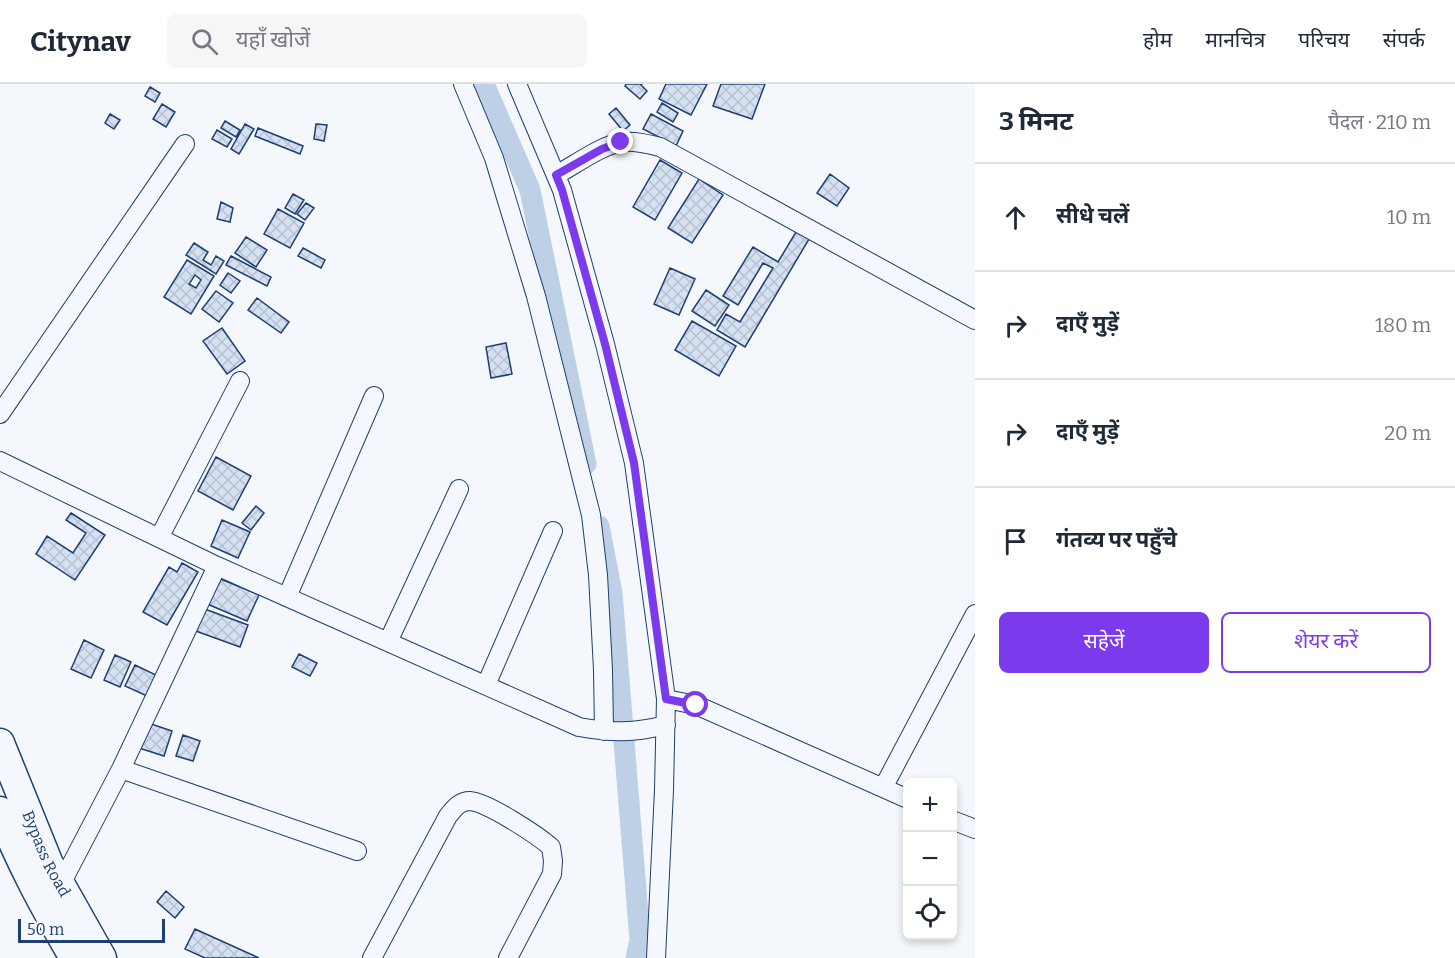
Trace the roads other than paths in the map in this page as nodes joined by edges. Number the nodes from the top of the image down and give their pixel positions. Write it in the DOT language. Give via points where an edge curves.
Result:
graph roads {
  1 [pos="463,84"];
  2 [pos="518,84"];
  3 [pos="185,144"];
  4 [pos="556,175"];
  5 [pos="975,320"];
  6 [pos="240,381"];
  7 [pos="374,396"];
  8 [pos="0,414"];
  9 [pos="0,461"];
  10 [pos="459,489"];
  11 [pos="553,531"];
  12 [pos="159,538"];
  13 [pos="217,566"];
  14 [pos="287,597"];
  15 [pos="975,615"];
  16 [pos="388,642"];
  17 [pos="486,685"];
  18 [pos="666,699"];
  19 [pos="666,725"];
  20 [pos="610,732"];
  21 [pos="0,743"];
  22 [pos="121,769"];
  23 [pos="883,788"];
  24 [pos="903,798"];
  25 [pos="0,811"];
  26 [pos="957,822"];
  27 [pos="975,829"];
  28 [pos="357,851"];
  29 [pos="60,886"];
  30 [pos="74,958"];
  31 [pos="102,958"];
  32 [pos="372,958"];
  33 [pos="508,958"];
  34 [pos="656,958"];
  1 -- 20 [label="street" via="494,158 536,296 591,515"];
  2 -- 4 [label="street"];
  3 -- 8 [label="street"];
  4 -- 5 [label="street" via="621,142 660,147"];
  4 -- 18 [label="street" via="605,344 634,463"];
  6 -- 12 [label="street"];
  7 -- 14 [label="street"];
  9 -- 12 [label="street"];
  10 -- 16 [label="street"];
  11 -- 17 [label="street"];
  12 -- 13 [label="street"];
  13 -- 14 [label="street"];
  13 -- 22 [label="street"];
  14 -- 16 [label="street"];
  15 -- 23 [label="street"];
  16 -- 17 [label="street"];
  17 -- 20 [label="street" via="579,727"];
  18 -- 19 [label="street"];
  18 -- 23 [label="street" via="696,705"];
  19 -- 20 [label="street"];
  19 -- 34 [label="street"];
  21 -- 29 [label="main road, Bypass Road"];
  22 -- 28 [label="street"];
  22 -- 29 [label="street"];
  23 -- 24 [label="street"];
  25 -- 30 [label="main road, Bypass Road" via="39,898"];
  26 -- 27 [label="street"];
  29 -- 31 [label="main road, Bypass Road"];
  32 -- 33 [label="street" via="448,816 457,805 468,801 483,804 551,848 552,874"];
}
